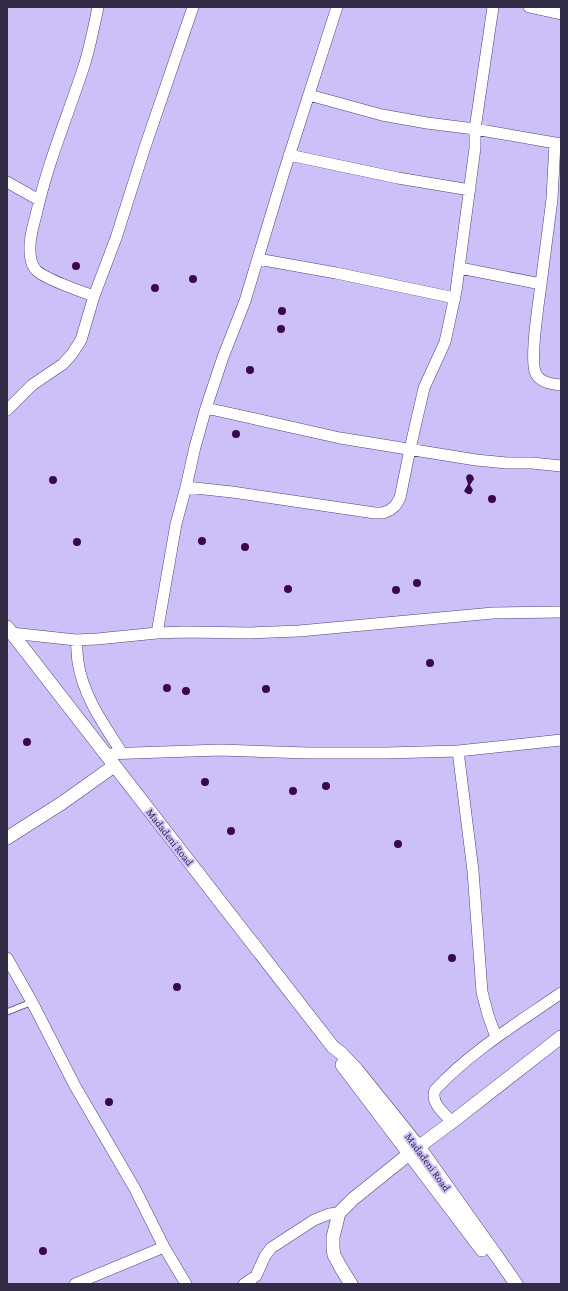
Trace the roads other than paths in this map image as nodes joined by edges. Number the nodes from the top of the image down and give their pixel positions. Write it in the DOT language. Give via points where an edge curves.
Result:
graph roads {
  1 [pos="98,7"];
  2 [pos="193,7"];
  3 [pos="337,7"];
  4 [pos="493,7"];
  5 [pos="529,7"];
  6 [pos="561,14"];
  7 [pos="309,95"];
  8 [pos="475,129"];
  9 [pos="558,144"];
  10 [pos="289,155"];
  11 [pos="7,182"];
  12 [pos="470,190"];
  13 [pos="39,200"];
  14 [pos="258,259"];
  15 [pos="460,268"];
  16 [pos="541,284"];
  17 [pos="94,296"];
  18 [pos="455,298"];
  19 [pos="561,385"];
  20 [pos="206,408"];
  21 [pos="7,410"];
  22 [pos="410,449"];
  23 [pos="561,466"];
  24 [pos="186,487"];
  25 [pos="561,612"];
  26 [pos="9,630"];
  27 [pos="157,633"];
  28 [pos="76,640"];
  29 [pos="561,740"];
  30 [pos="458,751"];
  31 [pos="122,753"];
  32 [pos="105,754"];
  33 [pos="114,766"];
  34 [pos="7,838"];
  35 [pos="7,958"];
  36 [pos="561,993"];
  37 [pos="32,1002"];
  38 [pos="7,1012"];
  39 [pos="496,1037"];
  40 [pos="561,1037"];
  41 [pos="452,1122"];
  42 [pos="414,1150"];
  43 [pos="339,1213"];
  44 [pos="164,1247"];
  45 [pos="258,1280"];
  46 [pos="75,1284"];
  47 [pos="186,1284"];
  48 [pos="244,1284"];
  49 [pos="351,1284"];
  50 [pos="514,1284"];
  1 -- 13 [label="street" via="85,60"];
  2 -- 17 [label="street" via="116,238"];
  3 -- 7 [label="street"];
  4 -- 8 [label="street"];
  5 -- 6 [label="street"];
  7 -- 8 [label="street" via="382,115"];
  7 -- 10 [label="street"];
  8 -- 9 [label="street"];
  8 -- 12 [label="street"];
  9 -- 16 [label="street"];
  10 -- 12 [label="street"];
  10 -- 14 [label="street"];
  11 -- 13 [label="street"];
  12 -- 15 [label="street"];
  13 -- 17 [label="street" via="29,250 36,271"];
  14 -- 18 [label="street"];
  14 -- 20 [label="street"];
  15 -- 16 [label="street"];
  15 -- 18 [label="street"];
  16 -- 19 [label="street" via="533,364 536,375 544,382"];
  17 -- 21 [label="street" via="81,340 72,354 63,364 32,384"];
  18 -- 22 [label="street" via="445,342 424,388"];
  20 -- 22 [label="street" via="340,438"];
  20 -- 24 [label="street"];
  22 -- 23 [label="street" via="476,460"];
  22 -- 24 [label="street" via="400,498 395,506 383,513"];
  24 -- 27 [label="street" via="176,524"];
  25 -- 27 [label="street" via="493,613 292,631"];
  26 -- 28 [label="street"];
  26 -- 32 [label="street, Madadeni Road"];
  27 -- 28 [label="street"];
  28 -- 31 [label="street" via="78,663 89,697"];
  29 -- 30 [label="street"];
  30 -- 31 [label="street" via="308,753 220,750"];
  30 -- 39 [label="street" via="473,871 482,992"];
  31 -- 32 [label="street"];
  32 -- 33 [label="street, Madadeni Road"];
  33 -- 34 [label="street"];
  33 -- 42 [label="street, Madadeni Road" via="333,1047 357,1070"];
  35 -- 37 [label="street"];
  36 -- 39 [label="street"];
  37 -- 38 [label="lane"];
  37 -- 44 [label="street"];
  39 -- 41 [label="street" via="435,1090 434,1101"];
  40 -- 41 [label="street"];
  41 -- 42 [label="street"];
  42 -- 43 [label="street"];
  42 -- 50 [label="street, Madadeni Road" via="498,1258"];
  43 -- 45 [label="street" via="314,1220 271,1248 264,1256"];
  43 -- 49 [label="street" via="332,1237 334,1256"];
  44 -- 46 [label="street"];
  44 -- 47 [label="street"];
  45 -- 48 [label="street"];
}
